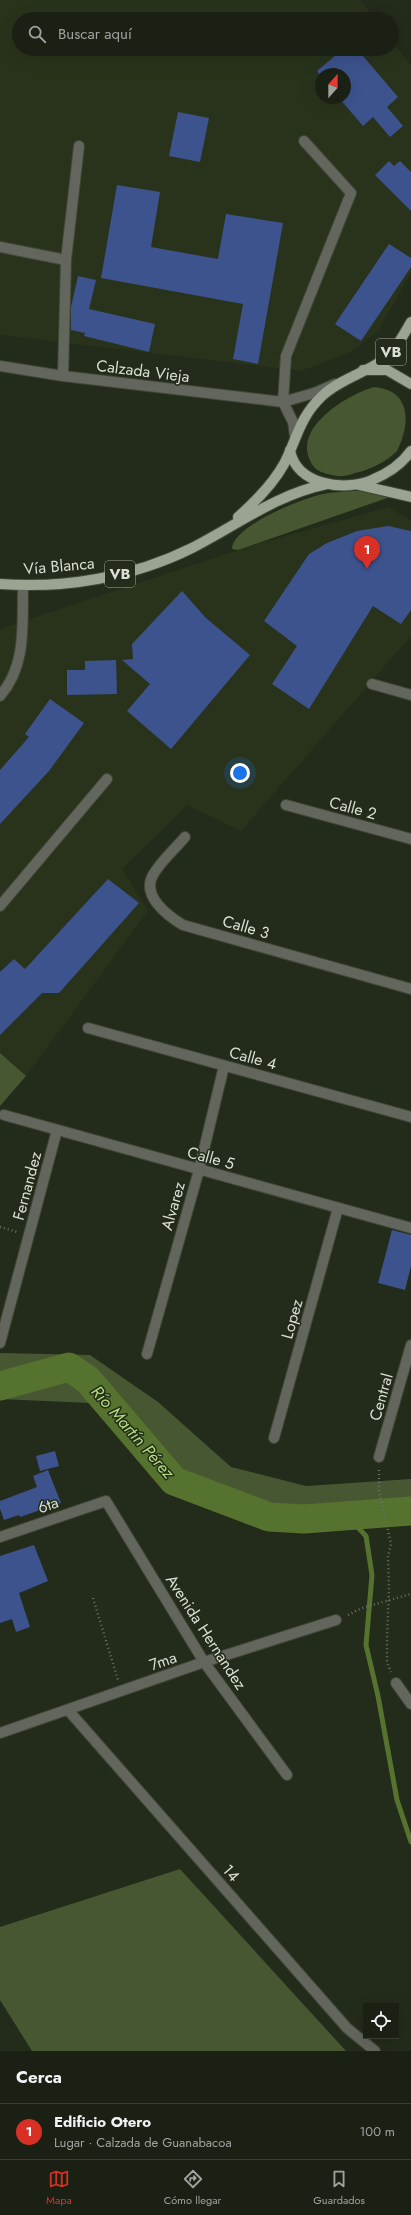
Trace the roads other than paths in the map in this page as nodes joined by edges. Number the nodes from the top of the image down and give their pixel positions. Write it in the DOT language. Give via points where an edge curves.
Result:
graph roads {
  1 [pos="304,141"];
  2 [pos="79,146"];
  3 [pos="0,247"];
  4 [pos="66,260"];
  5 [pos="411,322"];
  6 [pos="0,366"];
  7 [pos="362,370"];
  8 [pos="63,376"];
  9 [pos="411,384"];
  10 [pos="282,402"];
  11 [pos="295,436"];
  12 [pos="290,450"];
  13 [pos="411,451"];
  14 [pos="327,484"];
  15 [pos="356,484"];
  16 [pos="411,497"];
  17 [pos="229,526"];
  18 [pos="0,584"];
  19 [pos="23,586"];
  20 [pos="372,684"];
  21 [pos="411,695"];
  22 [pos="0,696"];
  23 [pos="107,779"];
  24 [pos="286,805"];
  25 [pos="185,837"];
  26 [pos="411,839"];
  27 [pos="0,906"];
  28 [pos="411,989"];
  29 [pos="88,1028"];
  30 [pos="224,1066"];
  31 [pos="4,1115"];
  32 [pos="411,1117"];
  33 [pos="58,1130"];
  34 [pos="199,1170"];
  35 [pos="338,1208"];
  36 [pos="411,1228"];
  37 [pos="2,1329"];
  38 [pos="0,1343"];
  39 [pos="411,1345"];
  40 [pos="147,1354"];
  41 [pos="274,1438"];
  42 [pos="380,1457"];
  43 [pos="106,1501"];
  44 [pos="0,1536"];
  45 [pos="336,1620"];
  46 [pos="204,1662"];
  47 [pos="396,1683"];
  48 [pos="411,1704"];
  49 [pos="68,1710"];
  50 [pos="0,1733"];
  51 [pos="287,1775"];
  52 [pos="375,2051"];
  1 -- 10 [label="street" via="351,192 286,356"];
  2 -- 4 [label="street"];
  3 -- 4 [label="street"];
  4 -- 8 [label="street"];
  5 -- 7 [label="main road, VB" via="386,358"];
  6 -- 8 [label="street, Calzada Vieja"];
  7 -- 9 [label="main road, VB" via="387,370"];
  7 -- 10 [label="street, Calzada Vieja" via="323,389"];
  7 -- 11 [label="main road, VB" via="321,397 307,414"];
  8 -- 10 [label="street, Calzada Vieja"];
  10 -- 11 [label="street" via="293,422"];
  11 -- 12 [label="main road, VB"];
  12 -- 14 [label="main road, VB" via="297,468"];
  12 -- 17 [label="main road, Vía Blanca / VB" via="275,477 252,505"];
  13 -- 15 [label="main road, VB" via="394,469 371,481"];
  14 -- 15 [label="main road, VB"];
  14 -- 17 [label="main road, Vía Blanca / VB" via="293,494"];
  15 -- 16 [label="main road"];
  17 -- 19 [label="main road, Vía Blanca / VB" via="192,548 134,570 62,585"];
  18 -- 19 [label="main road, Vía Blanca / VB"];
  19 -- 22 [label="street" via="22,646 17,668"];
  20 -- 21 [label="street"];
  23 -- 27 [label="street"];
  24 -- 26 [label="street, Calle 2"];
  25 -- 28 [label="street, Calle 3" via="152,876 152,894 168,916 183,925"];
  29 -- 30 [label="street, Calle 4"];
  30 -- 32 [label="street, Calle 4"];
  30 -- 34 [label="street, Alvarez"];
  31 -- 33 [label="street, Calle 5"];
  33 -- 34 [label="street, Calle 5"];
  33 -- 37 [label="street, Fernandez"];
  34 -- 35 [label="street, Calle 5"];
  34 -- 40 [label="street, Alvarez"];
  35 -- 36 [label="street, Calle 5"];
  35 -- 41 [label="street, Lopez"];
  37 -- 38 [label="street, Fernandez"];
  39 -- 42 [label="street, Central"];
  43 -- 44 [label="street, 6ta"];
  43 -- 46 [label="street, Avenida Hernandez"];
  45 -- 46 [label="street, 7ma"];
  46 -- 49 [label="street, 7ma"];
  46 -- 51 [label="street, Avenida Hernandez"];
  47 -- 48 [label="street"];
  49 -- 50 [label="street, 7ma"];
  49 -- 52 [label="street, 14" via="347,2028"];
}
